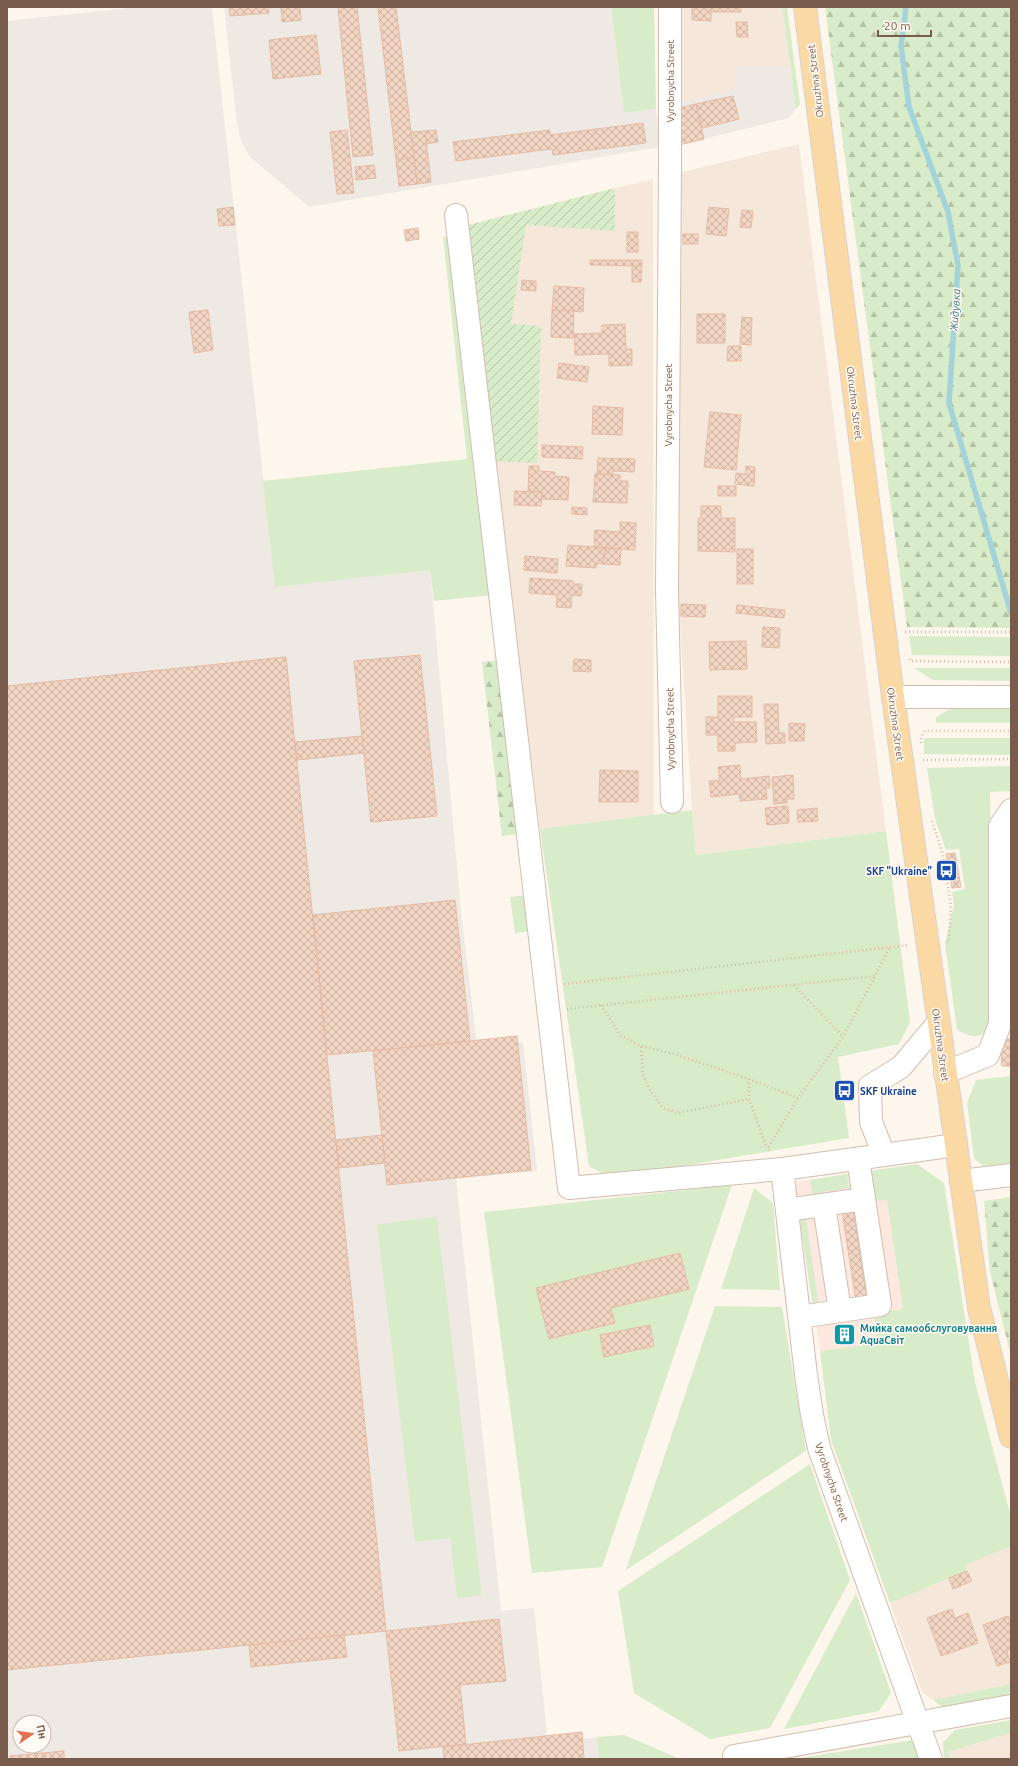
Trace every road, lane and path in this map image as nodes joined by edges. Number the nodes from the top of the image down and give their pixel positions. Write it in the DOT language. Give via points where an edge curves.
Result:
graph roads {
  1 [pos="670,7"];
  2 [pos="806,7"];
  3 [pos="456,215"];
  4 [pos="905,632"];
  5 [pos="1011,632"];
  6 [pos="910,661"];
  7 [pos="1011,662"];
  8 [pos="893,697"];
  9 [pos="1011,697"];
  10 [pos="1011,731"];
  11 [pos="921,746"];
  12 [pos="922,753"];
  13 [pos="1011,759"];
  14 [pos="923,760"];
  15 [pos="924,767"];
  16 [pos="672,802"];
  17 [pos="1011,810"];
  18 [pos="931,820"];
  19 [pos="927,943"];
  20 [pos="890,947"];
  21 [pos="875,976"];
  22 [pos="794,985"];
  23 [pos="546,986"];
  24 [pos="601,1005"];
  25 [pos="548,1011"];
  26 [pos="938,1023"];
  27 [pos="843,1037"];
  28 [pos="640,1046"];
  29 [pos="945,1073"];
  30 [pos="749,1079"];
  31 [pos="798,1098"];
  32 [pos="749,1099"];
  33 [pos="956,1145"];
  34 [pos="768,1148"];
  35 [pos="884,1155"];
  36 [pos="858,1159"];
  37 [pos="782,1169"];
  38 [pos="1011,1175"];
  39 [pos="961,1181"];
  40 [pos="864,1199"];
  41 [pos="824,1205"];
  42 [pos="787,1210"];
  43 [pos="840,1311"];
  44 [pos="800,1317"];
  45 [pos="1011,1437"];
  46 [pos="1011,1706"];
  47 [pos="916,1722"];
  48 [pos="735,1759"];
  49 [pos="931,1759"];
  1 -- 16 [label="street, Vyrobnycha Street" via="667,591"];
  2 -- 8 [label="main road, Okruzhna Street"];
  3 -- 23 [label="street"];
  4 -- 5 [label="path"];
  6 -- 7 [label="path"];
  8 -- 9 [label="street"];
  8 -- 19 [label="main road, Okruzhna Street"];
  10 -- 11 [label="path" via="925,731 921,737"];
  12 -- 14 [label="path"];
  13 -- 14 [label="path"];
  14 -- 15 [label="path"];
  17 -- 29 [label="street" via="1000,826 1000,1024 988,1055"];
  18 -- 19 [label="path" via="942,852 951,905 950,942"];
  19 -- 20 [label="path"];
  19 -- 26 [label="main road, Okruzhna Street"];
  20 -- 21 [label="path"];
  20 -- 23 [label="path"];
  21 -- 22 [label="path"];
  21 -- 27 [label="path"];
  22 -- 24 [label="path"];
  22 -- 27 [label="path"];
  23 -- 25 [label="street"];
  24 -- 25 [label="path"];
  24 -- 28 [label="path" via="621,1036"];
  25 -- 37 [label="street" via="570,1188"];
  26 -- 29 [label="main road, Okruzhna Street"];
  26 -- 35 [label="street" via="901,1067 870,1086 871,1122"];
  27 -- 31 [label="path"];
  28 -- 30 [label="path" via="674,1054"];
  28 -- 32 [label="path" via="643,1075 663,1108 678,1113"];
  29 -- 33 [label="main road, Okruzhna Street"];
  30 -- 31 [label="path"];
  30 -- 32 [label="path"];
  31 -- 34 [label="path"];
  32 -- 34 [label="path"];
  33 -- 35 [label="street"];
  33 -- 39 [label="main road, Okruzhna Street"];
  34 -- 37 [label="path"];
  35 -- 36 [label="street"];
  36 -- 37 [label="street"];
  36 -- 40 [label="street"];
  37 -- 42 [label="street, Vyrobnycha Street"];
  38 -- 39 [label="street"];
  39 -- 45 [label="main road, Okruzhna Street" via="979,1308"];
  40 -- 41 [label="street"];
  40 -- 43 [label="street" via="880,1305"];
  41 -- 42 [label="street"];
  41 -- 43 [label="street"];
  42 -- 44 [label="street, Vyrobnycha Street"];
  43 -- 44 [label="street"];
  44 -- 47 [label="street, Vyrobnycha Street" via="812,1415 819,1448"];
  46 -- 47 [label="street"];
  47 -- 48 [label="street" via="734,1756"];
  47 -- 49 [label="street, Vyrobnycha Street"];
}
